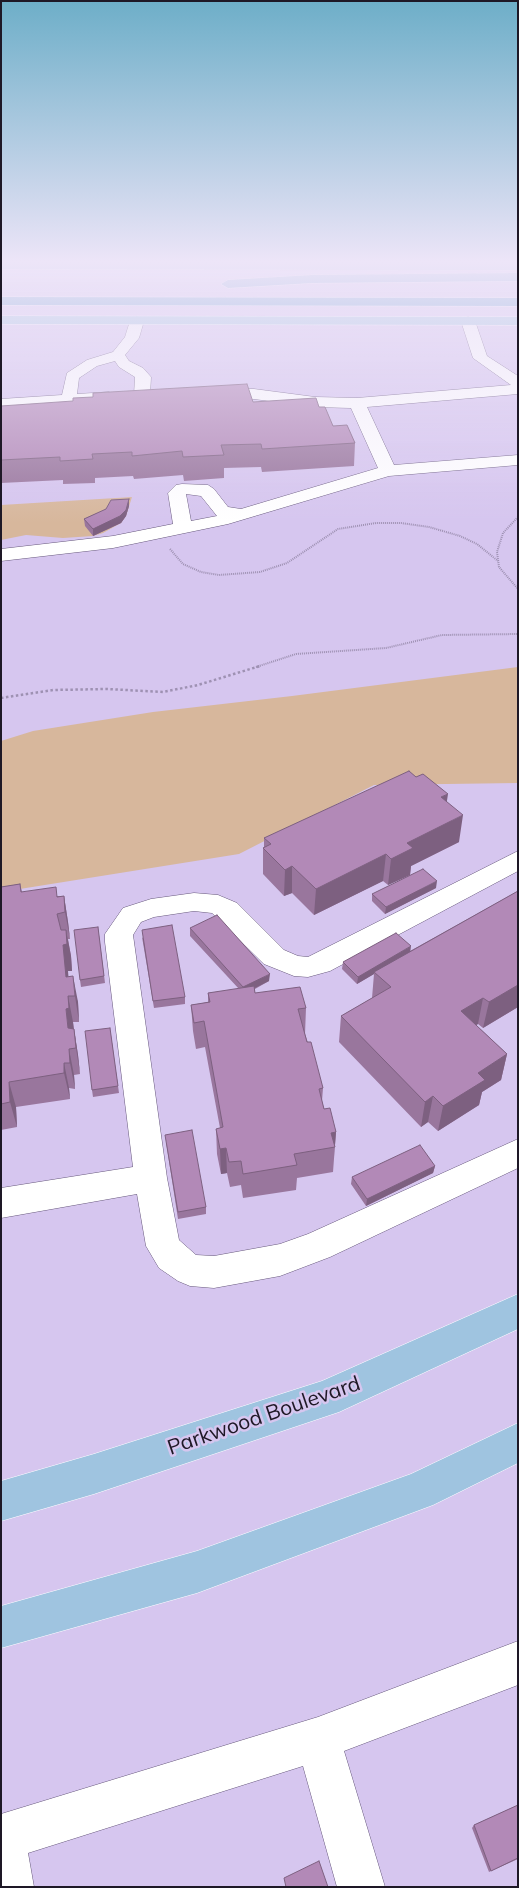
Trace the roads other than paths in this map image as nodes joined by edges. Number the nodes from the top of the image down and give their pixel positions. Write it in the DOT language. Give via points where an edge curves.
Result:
graph roads {
  1 [pos="125,347"];
  2 [pos="476,347"];
  3 [pos="118,355"];
  4 [pos="518,384"];
  5 [pos="518,389"];
  6 [pos="160,394"];
  7 [pos="196,394"];
  8 [pos="142,395"];
  9 [pos="69,398"];
  10 [pos="357,403"];
  11 [pos="1,404"];
  12 [pos="518,460"];
  13 [pos="388,471"];
  14 [pos="243,515"];
  15 [pos="176,530"];
  16 [pos="1,555"];
  17 [pos="518,860"];
  18 [pos="518,1152"];
  19 [pos="151,1178"];
  20 [pos="1,1203"];
  21 [pos="518,1311"];
  22 [pos="518,1442"];
  23 [pos="1,1501"];
  24 [pos="1,1626"];
  25 [pos="518,1663"];
  26 [pos="318,1739"];
  27 [pos="2,1838"];
  28 [pos="10,1887"];
  29 [pos="361,1887"];
  1 -- 3 [label="lane"];
  2 -- 4 [label="lane" via="480,358"];
  3 -- 8 [label="lane" via="124,364 138,371 142,377"];
  3 -- 9 [label="lane" via="76,371 72,376"];
  5 -- 10 [label="lane"];
  6 -- 8 [label="lane"];
  7 -- 10 [label="lane" via="254,394 315,402"];
  8 -- 9 [label="lane"];
  9 -- 11 [label="lane"];
  10 -- 13 [label="lane"];
  12 -- 13 [label="lane"];
  13 -- 14 [label="lane"];
  14 -- 15 [label="lane"];
  14 -- 15 [label="lane" via="224,512 202,489 182,489 177,493"];
  15 -- 16 [label="lane" via="65,549"];
  17 -- 19 [label="lane" via="320,964 308,967 288,964 274,957 228,910 218,904 194,902 151,908 132,915 119,934 119,942"];
  18 -- 19 [label="lane" via="318,1246 280,1260 214,1272 190,1270 163,1246"];
  19 -- 20 [label="lane"];
  21 -- 23 [label="main road, Parkwood Boulevard" via="326,1398"];
  22 -- 24 [label="main road" via="419,1491 197,1572"];
  25 -- 26 [label="lane"];
  26 -- 27 [label="lane"];
  26 -- 29 [label="lane"];
  27 -- 28 [label="lane"];
}
